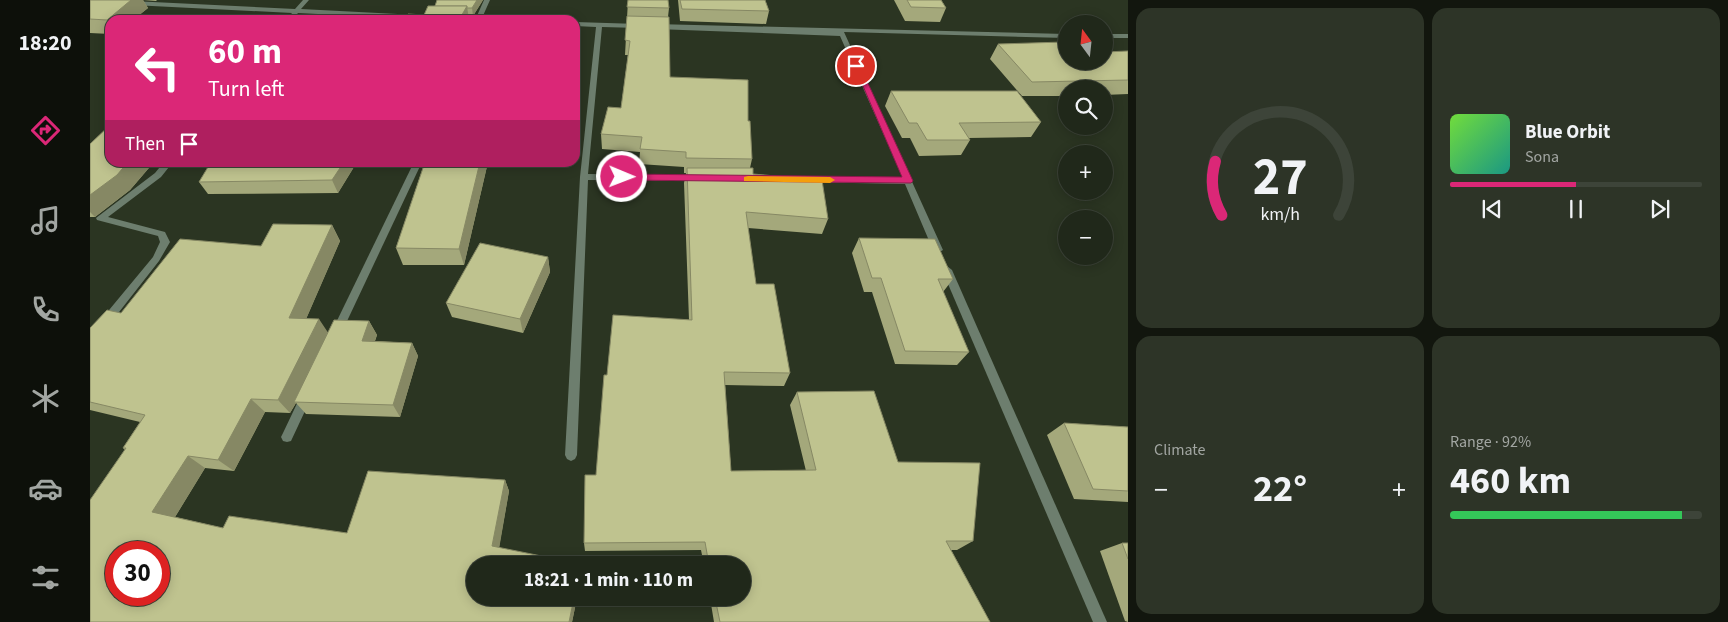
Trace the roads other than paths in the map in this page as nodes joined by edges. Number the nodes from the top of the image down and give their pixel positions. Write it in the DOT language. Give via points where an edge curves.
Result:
graph roads {
  1 [pos="306,0"];
  2 [pos="487,0"];
  3 [pos="121,2"];
  4 [pos="296,12"];
  5 [pos="293,15"];
  6 [pos="371,15"];
  7 [pos="480,15"];
  8 [pos="580,24"];
  9 [pos="598,25"];
  10 [pos="1058,36"];
  11 [pos="1113,36"];
  12 [pos="1128,36"];
  13 [pos="165,167"];
  14 [pos="416,167"];
  15 [pos="584,177"];
  16 [pos="712,178"];
  17 [pos="790,179"];
  18 [pos="908,181"];
  19 [pos="333,340"];
  20 [pos="90,341"];
  21 [pos="312,384"];
  22 [pos="287,437"];
  23 [pos="571,455"];
  24 [pos="1100,622"];
  1 -- 4 [label="street"];
  2 -- 7 [label="street"];
  3 -- 4 [label="street"];
  4 -- 5 [label="street"];
  4 -- 6 [label="street"];
  8 -- 9 [label="street"];
  9 -- 10 [label="street"];
  9 -- 15 [label="street"];
  9 -- 18 [label="street" via="842,34"];
  11 -- 12 [label="street"];
  13 -- 20 [label="street" via="100,218 162,234 165,242 156,259"];
  14 -- 19 [label="street"];
  15 -- 16 [label="street"];
  15 -- 23 [label="street"];
  17 -- 18 [label="street"];
  18 -- 24 [label="street"];
  21 -- 22 [label="street"];
}
